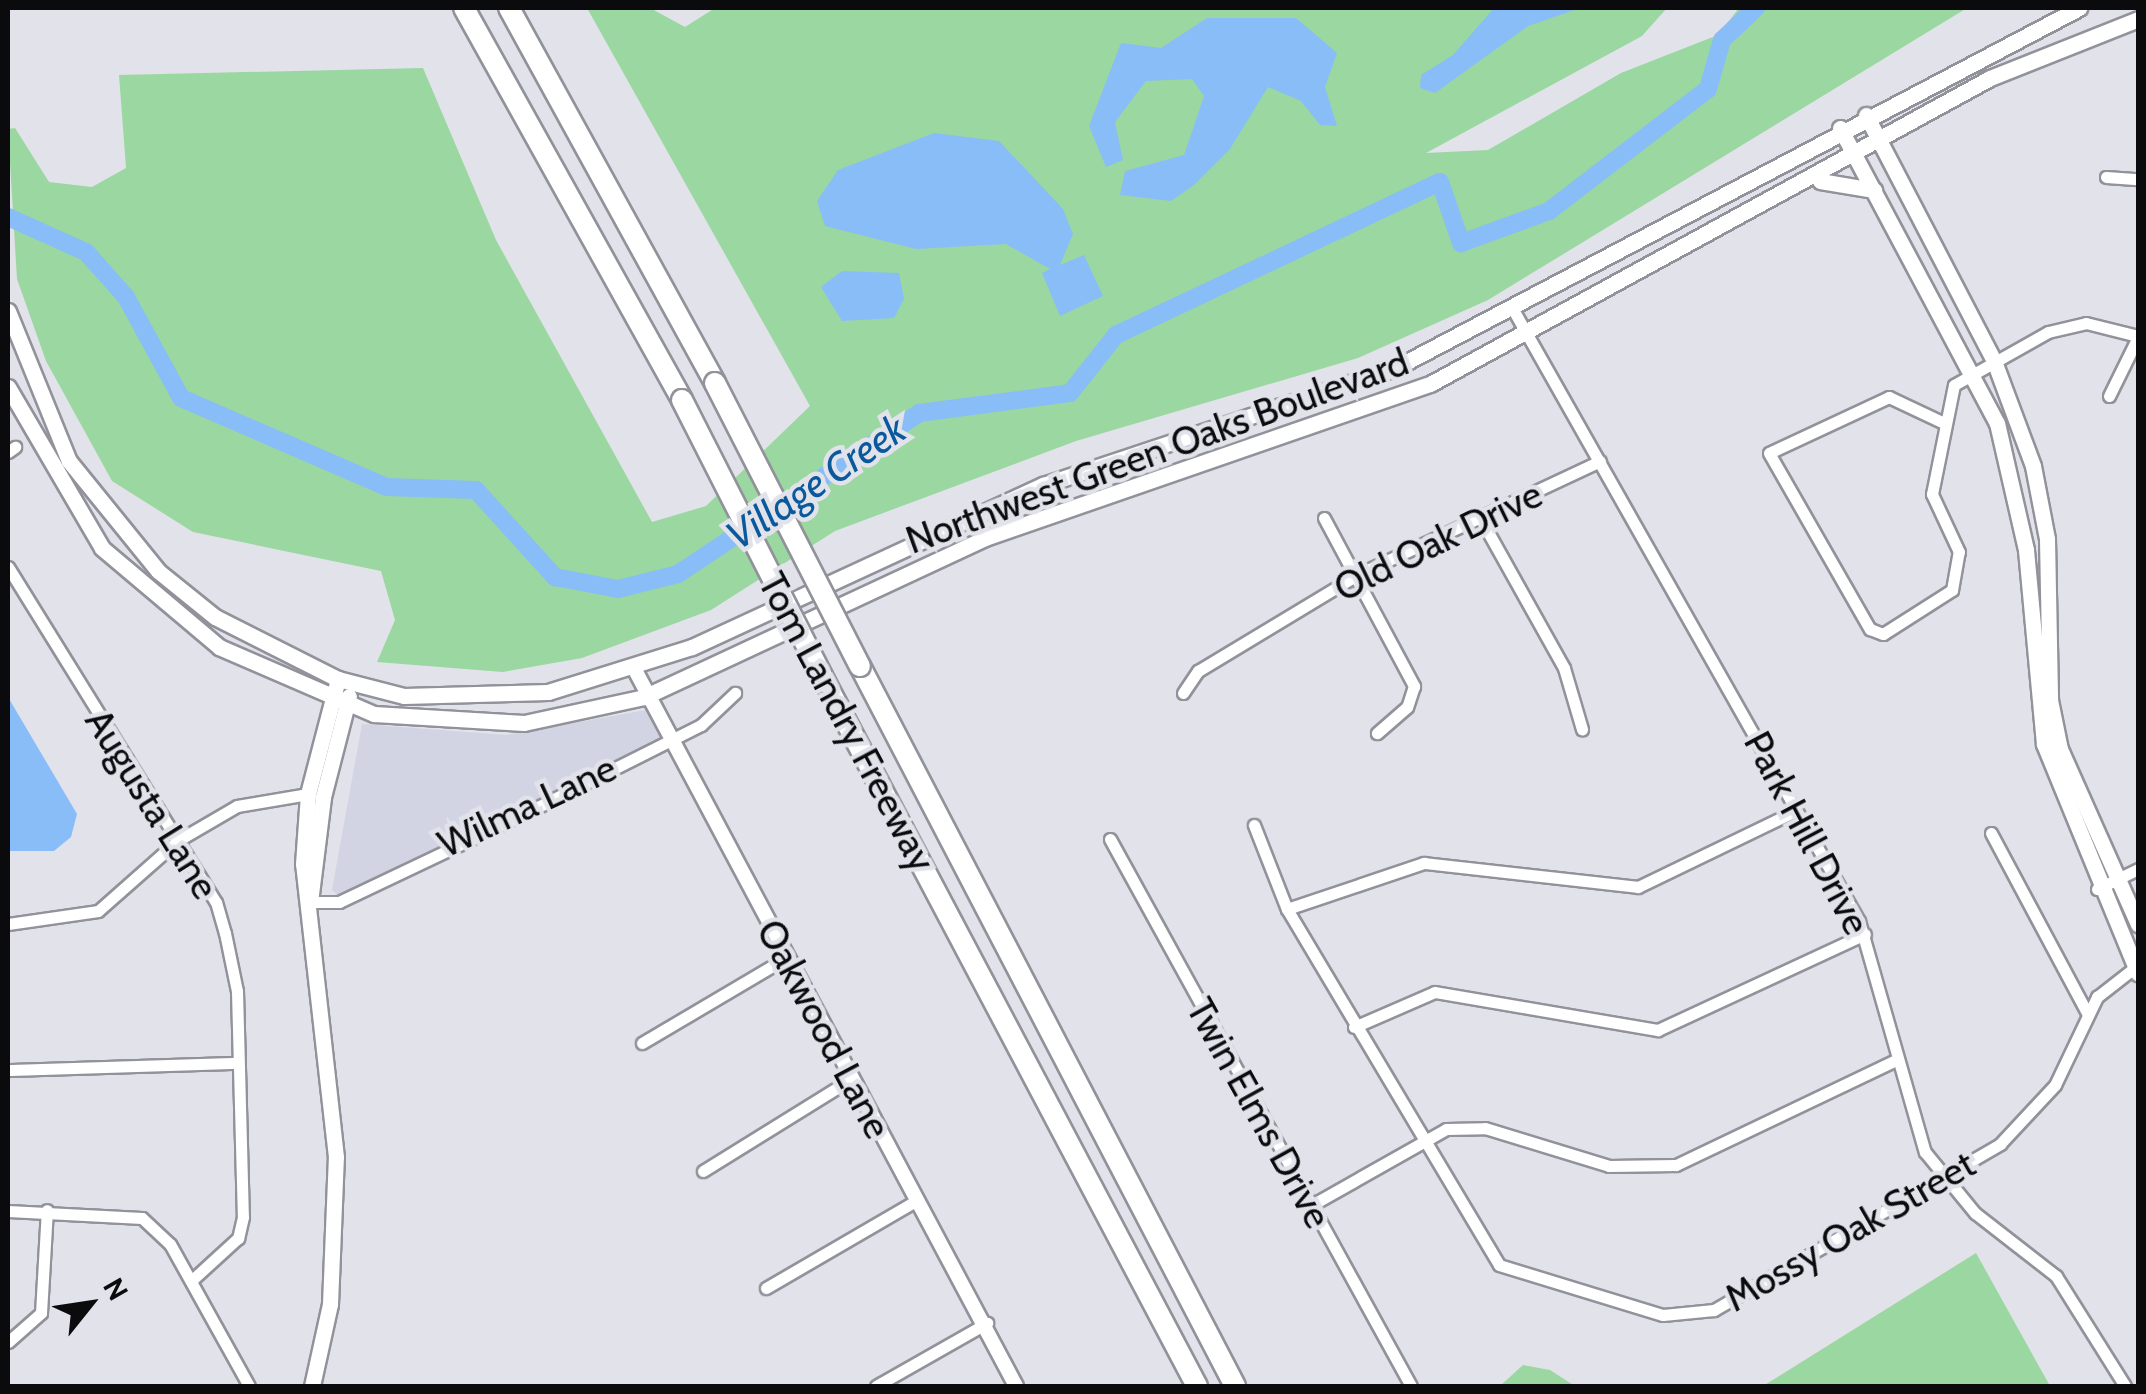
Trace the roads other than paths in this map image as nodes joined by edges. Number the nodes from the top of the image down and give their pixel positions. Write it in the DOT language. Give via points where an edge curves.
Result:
graph roads {
  1 [pos="464,8"];
  2 [pos="508,8"];
  3 [pos="2079,8"];
  4 [pos="2138,20"];
  5 [pos="1866,114"];
  6 [pos="1912,124"];
  7 [pos="1840,128"];
  8 [pos="1880,143"];
  9 [pos="1856,156"];
  10 [pos="2106,178"];
  11 [pos="2138,179"];
  12 [pos="1898,180"];
  13 [pos="1806,184"];
  14 [pos="1875,191"];
  15 [pos="8,311"];
  16 [pos="1515,312"];
  17 [pos="1529,337"];
  18 [pos="2138,337"];
  19 [pos="1994,361"];
  20 [pos="1976,372"];
  21 [pos="8,387"];
  22 [pos="2109,396"];
  23 [pos="1944,424"];
  24 [pos="1600,461"];
  25 [pos="1324,518"];
  26 [pos="1484,523"];
  27 [pos="8,566"];
  28 [pos="1358,574"];
  29 [pos="635,670"];
  30 [pos="345,681"];
  31 [pos="736,692"];
  32 [pos="1183,693"];
  33 [pos="644,697"];
  34 [pos="339,703"];
  35 [pos="1582,729"];
  36 [pos="1377,733"];
  37 [pos="665,740"];
  38 [pos="308,794"];
  39 [pos="1795,811"];
  40 [pos="1254,825"];
  41 [pos="1991,833"];
  42 [pos="1110,839"];
  43 [pos="177,841"];
  44 [pos="2138,870"];
  45 [pos="2117,880"];
  46 [pos="2097,889"];
  47 [pos="310,902"];
  48 [pos="1286,909"];
  49 [pos="8,924"];
  50 [pos="2138,924"];
  51 [pos="1864,934"];
  52 [pos="786,958"];
  53 [pos="2137,968"];
  54 [pos="2087,1013"];
  55 [pos="1354,1027"];
  56 [pos="642,1043"];
  57 [pos="1896,1060"];
  58 [pos="234,1062"];
  59 [pos="8,1070"];
  60 [pos="850,1080"];
  61 [pos="1421,1136"];
  62 [pos="703,1171"];
  63 [pos="1942,1178"];
  64 [pos="916,1200"];
  65 [pos="1310,1206"];
  66 [pos="47,1210"];
  67 [pos="8,1211"];
  68 [pos="192,1280"];
  69 [pos="766,1288"];
  70 [pos="986,1323"];
  71 [pos="8,1342"];
  72 [pos="248,1386"];
  73 [pos="312,1386"];
  74 [pos="876,1386"];
  75 [pos="1016,1386"];
  76 [pos="1197,1386"];
  77 [pos="1235,1386"];
  78 [pos="1411,1386"];
  79 [pos="2126,1386"];
  1 -- 76 [label="highway, Tom Landry Freeway, bridge" via="682,400"];
  2 -- 77 [label="highway, Tom Landry Freeway, bridge" via="714,382"];
  3 -- 5 [label="main road, Northwest Green Oaks Boulevard"];
  4 -- 6 [label="main road, Northwest Green Oaks Boulevard" via="2042,52"];
  5 -- 7 [label="main road, Northwest Green Oaks Boulevard"];
  5 -- 8 [label="main road"];
  6 -- 8 [label="main road, Northwest Green Oaks Boulevard"];
  6 -- 12 [label="main road" via="1896,150"];
  7 -- 9 [label="main road"];
  7 -- 16 [label="main road, Northwest Green Oaks Boulevard"];
  8 -- 9 [label="main road, Northwest Green Oaks Boulevard"];
  8 -- 12 [label="main road"];
  9 -- 13 [label="main road, Northwest Green Oaks Boulevard"];
  9 -- 14 [label="main road"];
  10 -- 11 [label="street"];
  12 -- 19 [label="main road"];
  13 -- 14 [label="main road" via="1849,179"];
  13 -- 17 [label="main road, Northwest Green Oaks Boulevard"];
  14 -- 20 [label="main road"];
  15 -- 30 [label="main road, Northwest Green Oaks Boulevard" via="30,386 113,522 215,617"];
  16 -- 17 [label="street, Park Hill Drive"];
  16 -- 29 [label="main road, Northwest Green Oaks Boulevard" via="1299,406 978,510"];
  17 -- 24 [label="street, Park Hill Drive"];
  17 -- 33 [label="main road, Northwest Green Oaks Boulevard" via="1348,416 985,538"];
  18 -- 19 [label="street" via="2086,323"];
  18 -- 22 [label="street"];
  19 -- 20 [label="street"];
  19 -- 45 [label="main road" via="2032,466 2047,539 2050,700 2060,748"];
  20 -- 23 [label="street" via="1954,385"];
  20 -- 46 [label="main road" via="2015,483 2044,744"];
  21 -- 34 [label="main road, Northwest Green Oaks Boulevard" via="72,508 135,581 218,647"];
  23 -- 23 [label="street" via="1889,397 1769,453 1870,629 1884,634 1952,590 1958,552 1932,494"];
  24 -- 26 [label="street, Old Oak Drive"];
  24 -- 39 [label="street, Park Hill Drive"];
  25 -- 28 [label="street"];
  26 -- 28 [label="street, Old Oak Drive"];
  26 -- 35 [label="street" via="1564,668"];
  27 -- 43 [label="street, Augusta Lane"];
  28 -- 32 [label="street, Old Oak Drive" via="1198,671"];
  28 -- 36 [label="street" via="1414,686 1407,707"];
  29 -- 30 [label="main road, Northwest Green Oaks Boulevard" via="471,700"];
  29 -- 33 [label="street, Oakwood Lane"];
  30 -- 34 [label="main road"];
  31 -- 37 [label="street, Wilma Lane" via="701,726"];
  33 -- 34 [label="main road, Northwest Green Oaks Boulevard" via="494,727"];
  33 -- 37 [label="street, Oakwood Lane"];
  34 -- 38 [label="main road"];
  34 -- 47 [label="main road"];
  37 -- 47 [label="street, Wilma Lane" via="339,902"];
  37 -- 52 [label="street, Oakwood Lane"];
  38 -- 43 [label="street" via="259,796"];
  38 -- 47 [label="main road"];
  39 -- 48 [label="street" via="1638,888 1424,863"];
  39 -- 51 [label="street, Park Hill Drive"];
  40 -- 48 [label="street, Mossy Oak Street"];
  41 -- 54 [label="street"];
  42 -- 65 [label="street, Twin Elms Drive"];
  43 -- 49 [label="street" via="98,911"];
  43 -- 58 [label="street, Augusta Lane" via="226,932 237,991"];
  44 -- 45 [label="street"];
  45 -- 46 [label="street"];
  45 -- 50 [label="main road"];
  46 -- 53 [label="main road"];
  47 -- 73 [label="main road" via="336,1156 330,1304"];
  48 -- 55 [label="street, Mossy Oak Street"];
  51 -- 55 [label="street" via="1658,1030 1435,992"];
  51 -- 57 [label="street, Park Hill Drive"];
  52 -- 56 [label="street"];
  52 -- 60 [label="street, Oakwood Lane"];
  53 -- 54 [label="street, Mossy Oak Street"];
  54 -- 63 [label="street, Mossy Oak Street" via="2056,1085 2000,1144"];
  55 -- 61 [label="street, Mossy Oak Street"];
  57 -- 61 [label="street" via="1676,1165 1610,1166 1472,1126"];
  57 -- 63 [label="street, Park Hill Drive" via="1911,1121"];
  58 -- 59 [label="street"];
  58 -- 68 [label="street, Augusta Lane" via="238,1238"];
  60 -- 62 [label="street"];
  60 -- 64 [label="street, Oakwood Lane"];
  61 -- 63 [label="street, Mossy Oak Street" via="1499,1266 1663,1314 1714,1310"];
  61 -- 65 [label="street"];
  63 -- 79 [label="street, Park Hill Drive" via="2056,1276"];
  64 -- 69 [label="street"];
  64 -- 70 [label="street, Oakwood Lane"];
  65 -- 78 [label="street, Twin Elms Drive"];
  66 -- 67 [label="street"];
  66 -- 68 [label="street" via="142,1218"];
  66 -- 71 [label="street" via="41,1313"];
  68 -- 72 [label="street"];
  70 -- 74 [label="street"];
  70 -- 75 [label="street, Oakwood Lane"];
}
